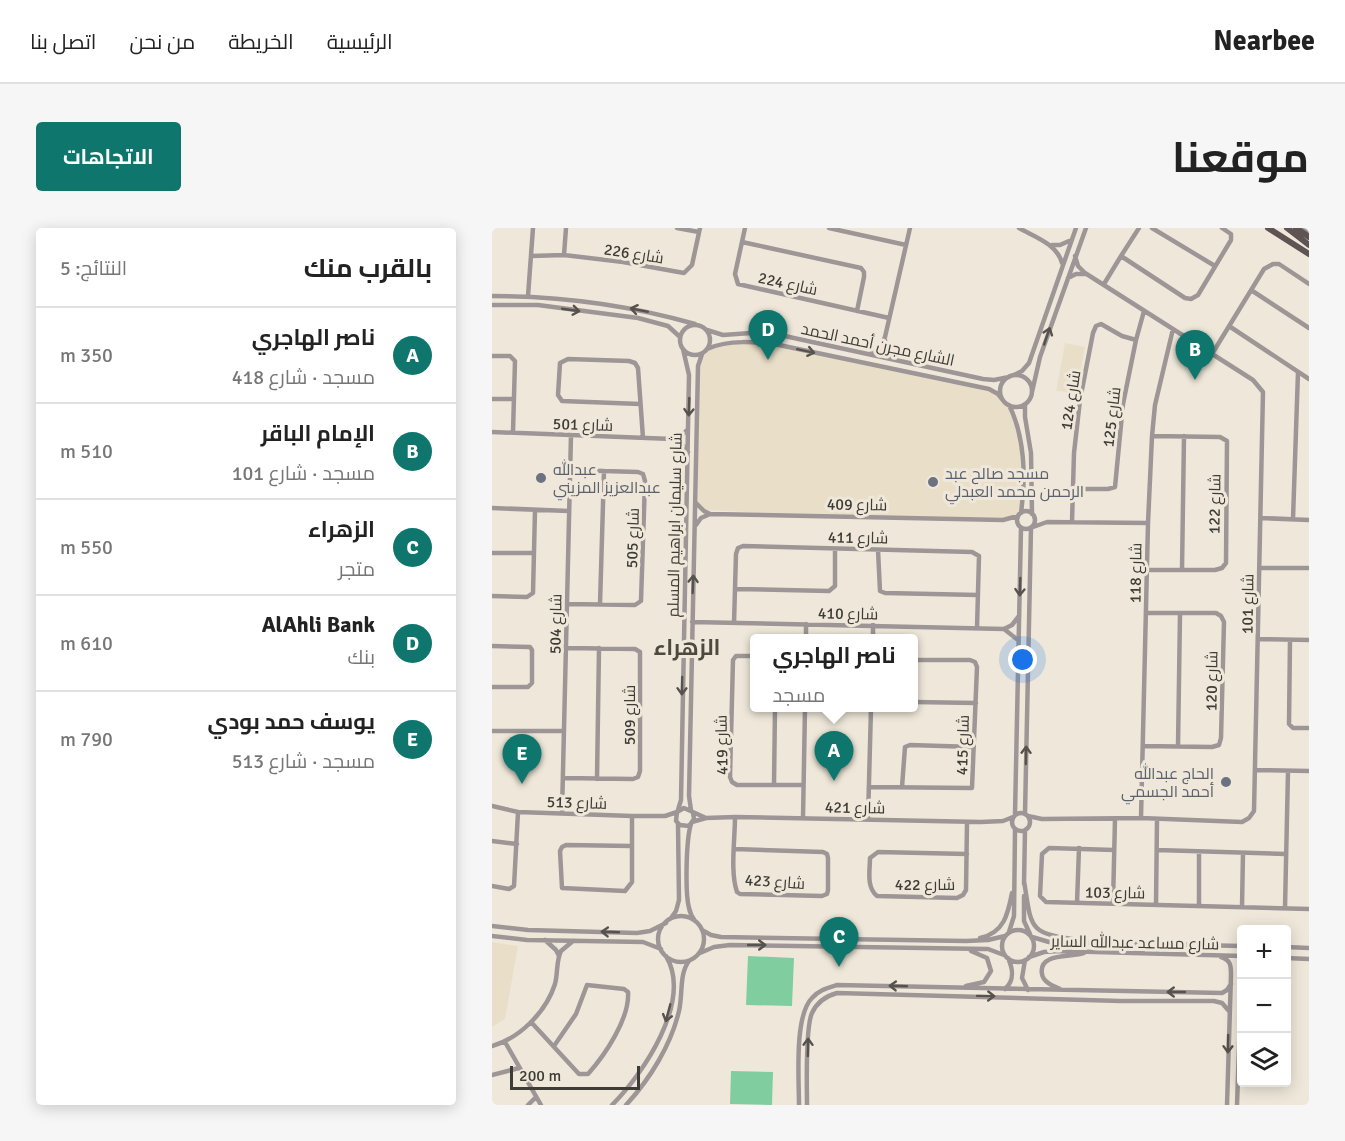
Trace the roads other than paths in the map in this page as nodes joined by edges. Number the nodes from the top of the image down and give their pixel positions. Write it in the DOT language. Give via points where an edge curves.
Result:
graph roads {
  1 [pos="533,228"];
  2 [pos="566,228"];
  3 [pos="677,228"];
  4 [pos="745,228"];
  5 [pos="829,228"];
  6 [pos="910,228"];
  7 [pos="1019,228"];
  8 [pos="1076,228"];
  9 [pos="1086,228"];
  10 [pos="1139,228"];
  11 [pos="1152,228"];
  12 [pos="1222,228"];
  13 [pos="1268,228"];
  14 [pos="1287,228"];
  15 [pos="1296,228"];
  16 [pos="1303,228"];
  17 [pos="700,230"];
  18 [pos="1309,235"];
  19 [pos="1070,240"];
  20 [pos="742,242"];
  21 [pos="1049,244"];
  22 [pos="906,245"];
  23 [pos="1309,245"];
  24 [pos="564,255"];
  25 [pos="1309,255"];
  26 [pos="531,256"];
  27 [pos="1075,256"];
  28 [pos="1121,256"];
  29 [pos="1062,264"];
  30 [pos="1215,266"];
  31 [pos="1088,275"];
  32 [pos="1066,280"];
  33 [pos="1104,284"];
  34 [pos="1309,284"];
  35 [pos="1251,290"];
  36 [pos="492,296"];
  37 [pos="528,296"];
  38 [pos="547,297"];
  39 [pos="492,305"];
  40 [pos="546,306"];
  41 [pos="857,310"];
  42 [pos="1144,311"];
  43 [pos="889,318"];
  44 [pos="695,324"];
  45 [pos="1229,326"];
  46 [pos="1309,328"];
  47 [pos="1173,329"];
  48 [pos="707,330"];
  49 [pos="885,337"];
  50 [pos="680,338"];
  51 [pos="1136,340"];
  52 [pos="707,349"];
  53 [pos="683,350"];
  54 [pos="702,354"];
  55 [pos="869,354"];
  56 [pos="1212,354"];
  57 [pos="492,356"];
  58 [pos="892,359"];
  59 [pos="1298,372"];
  60 [pos="1012,376"];
  61 [pos="1309,379"];
  62 [pos="1032,392"];
  63 [pos="492,399"];
  64 [pos="514,399"];
  65 [pos="1002,399"];
  66 [pos="640,404"];
  67 [pos="1025,404"];
  68 [pos="1009,405"];
  69 [pos="688,428"];
  70 [pos="492,432"];
  71 [pos="513,432"];
  72 [pos="571,435"];
  73 [pos="1152,436"];
  74 [pos="1184,436"];
  75 [pos="643,438"];
  76 [pos="672,439"];
  77 [pos="688,452"];
  78 [pos="570,470"];
  79 [pos="604,471"];
  80 [pos="1022,478"];
  81 [pos="1032,478"];
  82 [pos="1074,489"];
  83 [pos="696,503"];
  84 [pos="492,508"];
  85 [pos="535,510"];
  86 [pos="569,511"];
  87 [pos="710,514"];
  88 [pos="1020,515"];
  89 [pos="1033,515"];
  90 [pos="1261,518"];
  91 [pos="1293,519"];
  92 [pos="1003,520"];
  93 [pos="1309,520"];
  94 [pos="1047,522"];
  95 [pos="1072,522"];
  96 [pos="1148,523"];
  97 [pos="695,526"];
  98 [pos="1020,527"];
  99 [pos="1032,527"];
  100 [pos="835,549"];
  101 [pos="878,550"];
  102 [pos="492,553"];
  103 [pos="534,553"];
  104 [pos="1260,568"];
  105 [pos="1309,568"];
  106 [pos="1147,570"];
  107 [pos="1182,570"];
  108 [pos="736,589"];
  109 [pos="978,595"];
  110 [pos="492,596"];
  111 [pos="567,604"];
  112 [pos="600,604"];
  113 [pos="1147,613"];
  114 [pos="1180,614"];
  115 [pos="1019,616"];
  116 [pos="692,622"];
  117 [pos="734,623"];
  118 [pos="806,624"];
  119 [pos="873,625"];
  120 [pos="977,628"];
  121 [pos="1004,629"];
  122 [pos="806,634"];
  123 [pos="873,634"];
  124 [pos="1258,639"];
  125 [pos="1019,640"];
  126 [pos="1290,640"];
  127 [pos="1309,640"];
  128 [pos="492,646"];
  129 [pos="566,648"];
  130 [pos="599,648"];
  131 [pos="750,656"];
  132 [pos="918,660"];
  133 [pos="1018,671"];
  134 [pos="1028,671"];
  135 [pos="492,687"];
  136 [pos="918,702"];
  137 [pos="976,703"];
  138 [pos="691,710"];
  139 [pos="682,711"];
  140 [pos="775,712"];
  141 [pos="805,712"];
  142 [pos="871,712"];
  143 [pos="682,718"];
  144 [pos="691,718"];
  145 [pos="1309,728"];
  146 [pos="492,731"];
  147 [pos="564,731"];
  148 [pos="1143,746"];
  149 [pos="1178,746"];
  150 [pos="974,747"];
  151 [pos="1255,770"];
  152 [pos="1288,771"];
  153 [pos="1309,771"];
  154 [pos="1016,775"];
  155 [pos="1026,776"];
  156 [pos="563,778"];
  157 [pos="597,778"];
  158 [pos="774,785"];
  159 [pos="803,785"];
  160 [pos="869,787"];
  161 [pos="903,787"];
  162 [pos="492,806"];
  163 [pos="677,811"];
  164 [pos="518,812"];
  165 [pos="692,812"];
  166 [pos="562,813"];
  167 [pos="1014,815"];
  168 [pos="1026,815"];
  169 [pos="632,816"];
  170 [pos="661,816"];
  171 [pos="735,817"];
  172 [pos="706,818"];
  173 [pos="802,818"];
  174 [pos="1141,818"];
  175 [pos="868,819"];
  176 [pos="1042,819"];
  177 [pos="1115,819"];
  178 [pos="1157,819"];
  179 [pos="1003,821"];
  180 [pos="677,822"];
  181 [pos="967,822"];
  182 [pos="692,823"];
  183 [pos="1027,828"];
  184 [pos="1014,829"];
  185 [pos="492,841"];
  186 [pos="518,844"];
  187 [pos="631,846"];
  188 [pos="1079,848"];
  189 [pos="734,849"];
  190 [pos="1114,850"];
  191 [pos="1157,850"];
  192 [pos="1199,852"];
  193 [pos="1243,853"];
  194 [pos="967,854"];
  195 [pos="1285,854"];
  196 [pos="679,877"];
  197 [pos="688,877"];
  198 [pos="1024,881"];
  199 [pos="1014,882"];
  200 [pos="492,886"];
  201 [pos="1014,888"];
  202 [pos="1024,888"];
  203 [pos="1077,903"];
  204 [pos="1113,903"];
  205 [pos="1156,905"];
  206 [pos="1199,906"];
  207 [pos="1242,907"];
  208 [pos="1285,908"];
  209 [pos="1309,909"];
  210 [pos="668,921"];
  211 [pos="697,923"];
  212 [pos="492,926"];
  213 [pos="702,930"];
  214 [pos="1009,932"];
  215 [pos="1031,935"];
  216 [pos="492,936"];
  217 [pos="1005,936"];
  218 [pos="544,940"];
  219 [pos="574,941"];
  220 [pos="966,941"];
  221 [pos="1096,942"];
  222 [pos="1237,946"];
  223 [pos="1291,947"];
  224 [pos="1309,947"];
  225 [pos="661,949"];
  226 [pos="966,949"];
  227 [pos="1087,952"];
  228 [pos="700,953"];
  229 [pos="1212,955"];
  230 [pos="559,956"];
  231 [pos="666,956"];
  232 [pos="1237,956"];
  233 [pos="1006,957"];
  234 [pos="1291,958"];
  235 [pos="1309,958"];
  236 [pos="1027,959"];
  237 [pos="689,961"];
  238 [pos="1231,975"];
  239 [pos="1237,976"];
  240 [pos="1240,979"];
  241 [pos="1231,984"];
  242 [pos="932,987"];
  243 [pos="959,988"];
  244 [pos="1005,989"];
  245 [pos="1028,990"];
  246 [pos="1072,991"];
  247 [pos="1121,992"];
  248 [pos="932,995"];
  249 [pos="1120,1001"];
  250 [pos="1229,1011"];
  251 [pos="531,1022"];
  252 [pos="801,1022"];
  253 [pos="809,1023"];
  254 [pos="505,1042"];
  255 [pos="492,1046"];
  256 [pos="554,1046"];
  257 [pos="519,1068"];
  258 [pos="492,1075"];
  259 [pos="799,1079"];
  260 [pos="808,1080"];
  261 [pos="536,1097"];
  262 [pos="528,1105"];
  263 [pos="541,1105"];
  264 [pos="612,1105"];
  265 [pos="626,1105"];
  266 [pos="799,1105"];
  267 [pos="807,1105"];
  268 [pos="1227,1105"];
  269 [pos="1237,1105"];
  1 -- 26 [label="street"];
  2 -- 24 [label="street"];
  3 -- 17 [label="street"];
  4 -- 20 [label="street, شارع 224"];
  5 -- 22 [label="street"];
  6 -- 22 [label="street"];
  7 -- 21 [label="street"];
  8 -- 19 [label="street"];
  9 -- 27 [label="street"];
  10 -- 28 [label="street"];
  11 -- 30 [label="street"];
  12 -- 30 [label="street" via="1232,238"];
  13 -- 25 [label="main road"];
  14 -- 23 [label="main road"];
  15 -- 18 [label="main road"];
  16 -- 18 [label="street"];
  17 -- 24 [label="street, شارع 226" via="692,266 684,273"];
  19 -- 21 [label="street" via="1060,245"];
  19 -- 29 [label="street"];
  20 -- 41 [label="street, شارع 224" via="735,277 738,284"];
  20 -- 41 [label="street" via="861,268 864,277"];
  21 -- 29 [label="street"];
  22 -- 43 [label="street"];
  24 -- 26 [label="street, شارع 226"];
  26 -- 37 [label="street"];
  27 -- 31 [label="street, شارع 101" via="1078,266"];
  27 -- 32 [label="street"];
  28 -- 30 [label="street" via="1188,299 1198,295"];
  28 -- 33 [label="street"];
  29 -- 60 [label="street" via="1029,363"];
  31 -- 32 [label="street" via="1076,274"];
  31 -- 33 [label="street, شارع 101"];
  62 -- 32 [label="street, one-way"];
  33 -- 42 [label="street, شارع 101"];
  34 -- 35 [label="street" via="1273,264 1264,269"];
  35 -- 45 [label="street"];
  35 -- 46 [label="street"];
  36 -- 37 [label="street"];
  37 -- 38 [label="street"];
  38 -- 40 [label="street"];
  44 -- 38 [label="street, one-way" via="638,309"];
  39 -- 40 [label="street"];
  40 -- 50 [label="street, one-way" via="649,320 668,326"];
  41 -- 43 [label="street, شارع 224"];
  42 -- 47 [label="street, شارع 101"];
  42 -- 51 [label="street, شارع 125"];
  43 -- 49 [label="street"];
  44 -- 48 [label="street"];
  44 -- 50 [label="street" via="687,327"];
  45 -- 56 [label="street"];
  45 -- 59 [label="street"];
  47 -- 56 [label="street, شارع 101"];
  47 -- 73 [label="street, شارع 118" via="1157,393"];
  48 -- 52 [label="street" via="711,340"];
  48 -- 55 [label="street, الشارع مجرن أحمد الحمد" via="723,335 771,334"];
  49 -- 55 [label="street" via="878,350"];
  49 -- 58 [label="street"];
  50 -- 53 [label="street"];
  51 -- 82 [label="street, شارع 125" via="1123,404 1115,487"];
  51 -- 82 [label="street, شارع 124" via="1101,324 1093,333 1080,400"];
  52 -- 54 [label="street"];
  52 -- 65 [label="street, الشارع مجرن أحمد الحمد, one-way" via="731,343 779,345 988,389"];
  53 -- 54 [label="street" via="692,355"];
  53 -- 69 [label="street, شارع سليمان ابراهيم المسلم, one-way" via="690,375"];
  54 -- 83 [label="street, شارع سليمان ابراهيم المسلم" via="698,362"];
  55 -- 58 [label="street, الشارع مجرن أحمد الحمد"];
  56 -- 90 [label="street, شارع 101" via="1253,380 1263,392"];
  57 -- 64 [label="street" via="514,359"];
  58 -- 60 [label="street, الشارع مجرن أحمد الحمد" via="983,379"];
  59 -- 61 [label="street"];
  59 -- 91 [label="street"];
  60 -- 62 [label="street" via="1029,382"];
  60 -- 65 [label="street" via="1002,384"];
  62 -- 67 [label="street"];
  63 -- 64 [label="street"];
  64 -- 71 [label="street"];
  65 -- 68 [label="street"];
  66 -- 66 [label="street" via="638,368 634,362 568,359 560,363 558,397 562,401"];
  66 -- 75 [label="street"];
  67 -- 68 [label="street"];
  67 -- 81 [label="street"];
  68 -- 80 [label="street" via="1022,449"];
  69 -- 76 [label="street"];
  69 -- 77 [label="street, شارع سليمان ابراهيم المسلم"];
  70 -- 71 [label="street, شارع 501"];
  71 -- 72 [label="street, شارع 501"];
  72 -- 75 [label="street, شارع 501"];
  72 -- 78 [label="street, شارع 504"];
  73 -- 74 [label="street, شارع 122"];
  73 -- 96 [label="street, شارع 118"];
  74 -- 107 [label="street"];
  74 -- 107 [label="street, شارع 122" via="1220,437 1227,441 1226,563 1215,570"];
  75 -- 76 [label="street, شارع 501"];
  76 -- 77 [label="street"];
  77 -- 139 [label="street, شارع سليمان ابراهيم المسلم, one-way"];
  78 -- 79 [label="street, شارع 505"];
  78 -- 86 [label="street, شارع 504"];
  79 -- 112 [label="street"];
  79 -- 112 [label="street, شارع 505" via="643,474 645,504 641,601 635,605"];
  80 -- 81 [label="street"];
  80 -- 88 [label="street"];
  81 -- 89 [label="street"];
  82 -- 95 [label="street, شارع 124"];
  83 -- 87 [label="street"];
  83 -- 97 [label="street, شارع سليمان ابراهيم المسلم"];
  84 -- 85 [label="street"];
  85 -- 86 [label="street"];
  85 -- 103 [label="street"];
  86 -- 111 [label="street, شارع 504"];
  87 -- 92 [label="street, شارع 409"];
  87 -- 97 [label="street"];
  88 -- 89 [label="street"];
  88 -- 92 [label="street, شارع 409"];
  88 -- 98 [label="street"];
  89 -- 94 [label="street"];
  89 -- 99 [label="street"];
  90 -- 91 [label="street"];
  90 -- 104 [label="street, شارع 101"];
  91 -- 93 [label="street"];
  92 -- 98 [label="street, شارع 409"];
  94 -- 95 [label="street"];
  94 -- 99 [label="street"];
  95 -- 96 [label="street"];
  96 -- 106 [label="street, شارع 118"];
  116 -- 97 [label="street, شارع سليمان ابراهيم المسلم, one-way"];
  98 -- 99 [label="street"];
  98 -- 115 [label="street, one-way"];
  99 -- 134 [label="street"];
  100 -- 101 [label="street, شارع 411"];
  100 -- 108 [label="street" via="835,586 829,591"];
  100 -- 108 [label="street, شارع 411" via="742,546 736,554"];
  101 -- 109 [label="street" via="880,591"];
  101 -- 109 [label="street, شارع 411" via="976,553"];
  102 -- 103 [label="street"];
  103 -- 110 [label="street" via="532,594"];
  104 -- 105 [label="street"];
  104 -- 124 [label="street, شارع 101"];
  106 -- 107 [label="street, شارع 122"];
  106 -- 113 [label="street, شارع 118"];
  108 -- 117 [label="street, شارع 411"];
  109 -- 120 [label="street, شارع 411"];
  111 -- 112 [label="street, شارع 505"];
  111 -- 129 [label="street, شارع 504"];
  113 -- 114 [label="street, شارع 120"];
  113 -- 148 [label="street, شارع 118"];
  114 -- 149 [label="street"];
  114 -- 149 [label="street, شارع 120" via="1221,616 1224,645 1219,745"];
  115 -- 121 [label="street"];
  115 -- 125 [label="street"];
  116 -- 117 [label="street, شارع 410"];
  116 -- 138 [label="street, شارع سليمان ابراهيم المسلم"];
  117 -- 118 [label="street, شارع 410"];
  118 -- 119 [label="street, شارع 410"];
  118 -- 122 [label="street"];
  119 -- 120 [label="street, شارع 410"];
  119 -- 123 [label="street"];
  120 -- 121 [label="street, شارع 410"];
  121 -- 125 [label="street"];
  124 -- 126 [label="street"];
  124 -- 151 [label="street, شارع 101"];
  125 -- 133 [label="street"];
  126 -- 127 [label="street"];
  126 -- 145 [label="street" via="1289,724 1293,728"];
  128 -- 135 [label="street" via="530,647 532,681 528,687"];
  129 -- 130 [label="street, شارع 509"];
  129 -- 147 [label="street, شارع 504"];
  130 -- 157 [label="street"];
  130 -- 157 [label="street, شارع 509" via="636,649 641,653 640,771 635,779"];
  131 -- 158 [label="street, شارع 419" via="736,656 733,660 730,777 737,785"];
  132 -- 137 [label="street, شارع 415" via="975,662"];
  133 -- 134 [label="street"];
  133 -- 154 [label="street"];
  155 -- 134 [label="street, one-way"];
  136 -- 137 [label="street"];
  137 -- 150 [label="street, شارع 415"];
  138 -- 139 [label="street"];
  138 -- 144 [label="street, شارع سليمان ابراهيم المسلم"];
  139 -- 143 [label="street, شارع سليمان ابراهيم المسلم"];
  140 -- 158 [label="street"];
  141 -- 159 [label="street"];
  142 -- 160 [label="street"];
  143 -- 144 [label="street"];
  143 -- 163 [label="street, شارع سليمان ابراهيم المسلم" via="681,796"];
  144 -- 165 [label="street, شارع سليمان ابراهيم المسلم"];
  146 -- 147 [label="street"];
  147 -- 156 [label="street, شارع 504"];
  148 -- 149 [label="street, شارع 120"];
  148 -- 174 [label="street, شارع 118"];
  150 -- 161 [label="street" via="905,747"];
  150 -- 161 [label="street, شارع 415" via="972,788"];
  151 -- 152 [label="street"];
  151 -- 178 [label="street, شارع 101" via="1254,811 1242,822"];
  152 -- 153 [label="street"];
  152 -- 195 [label="street"];
  154 -- 155 [label="street"];
  154 -- 167 [label="street"];
  155 -- 168 [label="street"];
  156 -- 157 [label="street, شارع 509"];
  156 -- 166 [label="street, شارع 504"];
  158 -- 159 [label="street, شارع 419"];
  159 -- 173 [label="street"];
  160 -- 161 [label="street, شارع 415"];
  160 -- 175 [label="street"];
  162 -- 164 [label="street, شارع 513"];
  163 -- 165 [label="street" via="684,808"];
  163 -- 170 [label="street, شارع 513"];
  163 -- 180 [label="street"];
  164 -- 166 [label="street, شارع 513"];
  164 -- 186 [label="street"];
  165 -- 172 [label="street, شارع 421"];
  165 -- 182 [label="street"];
  166 -- 169 [label="street, شارع 513"];
  167 -- 168 [label="street, شارع 101"];
  167 -- 179 [label="street, شارع 421"];
  167 -- 184 [label="street"];
  168 -- 176 [label="street, شارع 101"];
  168 -- 183 [label="street"];
  169 -- 170 [label="street, شارع 513"];
  169 -- 187 [label="street"];
  170 -- 180 [label="street, شارع 513"];
  171 -- 172 [label="street, شارع 421"];
  171 -- 173 [label="street, شارع 421"];
  171 -- 189 [label="street, شارع 423"];
  172 -- 182 [label="street, شارع 421"];
  173 -- 175 [label="street, شارع 421"];
  174 -- 177 [label="street, شارع 101"];
  174 -- 178 [label="street, شارع 101"];
  175 -- 181 [label="street, شارع 421"];
  176 -- 177 [label="street, شارع 101"];
  176 -- 183 [label="street, شارع 101"];
  177 -- 190 [label="street"];
  178 -- 191 [label="street"];
  179 -- 181 [label="street, شارع 421"];
  179 -- 184 [label="street"];
  180 -- 182 [label="street" via="686,826"];
  180 -- 196 [label="street"];
  181 -- 194 [label="street, شارع 422"];
  182 -- 197 [label="street" via="688,835"];
  183 -- 184 [label="street"];
  183 -- 198 [label="street"];
  184 -- 199 [label="street"];
  185 -- 186 [label="street"];
  186 -- 200 [label="street" via="514,886"];
  187 -- 187 [label="street" via="632,882 625,891 562,888 562,847"];
  188 -- 190 [label="street, شارع 103"];
  188 -- 203 [label="street"];
  188 -- 203 [label="street, شارع 103" via="1045,850 1040,896 1046,902"];
  189 -- 189 [label="street, شارع 423" via="735,886 740,894 822,896 828,890 828,858 823,852"];
  190 -- 204 [label="street"];
  191 -- 192 [label="street"];
  191 -- 205 [label="street"];
  192 -- 193 [label="street"];
  192 -- 206 [label="street"];
  193 -- 195 [label="street"];
  193 -- 207 [label="street"];
  194 -- 194 [label="street, شارع 422" via="963,896 877,896 872,892 870,858 878,852"];
  195 -- 208 [label="street"];
  196 -- 197 [label="street" via="683,881"];
  196 -- 210 [label="street" via="678,905"];
  197 -- 211 [label="street" via="688,906"];
  198 -- 202 [label="street"];
  198 -- 221 [label="street" via="1029,918 1038,930 1052,936"];
  199 -- 201 [label="street"];
  199 -- 220 [label="street" via="1009,910 1001,926 990,935"];
  201 -- 202 [label="street"];
  201 -- 214 [label="street" via="1014,919"];
  202 -- 215 [label="street" via="1024,921"];
  203 -- 204 [label="street, شارع 103"];
  204 -- 205 [label="street, شارع 103"];
  205 -- 206 [label="street, شارع 103"];
  206 -- 207 [label="street, شارع 103"];
  207 -- 208 [label="street, شارع 103"];
  208 -- 209 [label="street, شارع 103"];
  210 -- 211 [label="street" via="684,917"];
  210 -- 212 [label="street, one-way" via="637,933"];
  210 -- 225 [label="street" via="659,935"];
  211 -- 213 [label="street"];
  213 -- 220 [label="street" via="721,937"];
  213 -- 228 [label="street"];
  214 -- 215 [label="street" via="1020,929"];
  214 -- 217 [label="street"];
  215 -- 221 [label="street, شارع مساعد عبدالله الساير" via="1049,942"];
  215 -- 236 [label="street" via="1035,945"];
  216 -- 218 [label="street"];
  217 -- 220 [label="street"];
  217 -- 233 [label="street" via="1002,945"];
  218 -- 219 [label="street"];
  218 -- 230 [label="street"];
  219 -- 225 [label="street" via="643,942"];
  219 -- 230 [label="street"];
  221 -- 222 [label="street, شارع مساعد عبدالله الساير"];
  223 -- 224 [label="street"];
  225 -- 231 [label="street"];
  228 -- 226 [label="street, one-way" via="725,945"];
  226 -- 233 [label="street" via="992,950"];
  226 -- 243 [label="street" via="985,956 991,970 987,980"];
  227 -- 229 [label="street, شارع مساعد عبدالله الساير"];
  227 -- 236 [label="street, شارع مساعد عبدالله الساير" via="1048,952"];
  227 -- 246 [label="street" via="1050,958 1043,966 1045,980"];
  228 -- 237 [label="street"];
  229 -- 232 [label="street, شارع مساعد عبدالله الساير"];
  229 -- 238 [label="street" via="1228,961"];
  230 -- 251 [label="street" via="551,993"];
  231 -- 237 [label="street" via="677,962"];
  231 -- 264 [label="street, one-way" via="673,978 664,1028 645,1064"];
  233 -- 236 [label="street" via="1016,962"];
  233 -- 244 [label="street" via="1012,979"];
  234 -- 235 [label="street"];
  236 -- 245 [label="street" via="1022,978"];
  237 -- 265 [label="street" via="669,1040 654,1069"];
  238 -- 239 [label="street"];
  238 -- 241 [label="street"];
  240 -- 269 [label="street"];
  241 -- 247 [label="street, one-way" via="1222,993"];
  241 -- 250 [label="street"];
  242 -- 243 [label="street"];
  242 -- 248 [label="street"];
  242 -- 252 [label="street, one-way" via="837,985 822,989 805,1007"];
  243 -- 244 [label="street"];
  244 -- 245 [label="street"];
  245 -- 246 [label="street"];
  246 -- 247 [label="street"];
  247 -- 249 [label="street" via="1124,996"];
  248 -- 249 [label="street, one-way"];
  248 -- 253 [label="street" via="837,993 818,1003"];
  249 -- 250 [label="street" via="1214,1001"];
  250 -- 268 [label="street, one-way"];
  251 -- 254 [label="street"];
  251 -- 256 [label="street"];
  252 -- 253 [label="street"];
  252 -- 259 [label="street"];
  260 -- 253 [label="street, one-way"];
  254 -- 255 [label="street"];
  254 -- 257 [label="street"];
  256 -- 256 [label="street" via="579,1074 588,1074 619,1027 628,992 587,985 576,1014"];
  257 -- 258 [label="street"];
  257 -- 261 [label="street"];
  259 -- 260 [label="street"];
  259 -- 266 [label="street"];
  260 -- 267 [label="street"];
  261 -- 262 [label="street"];
  261 -- 263 [label="street"];
}
